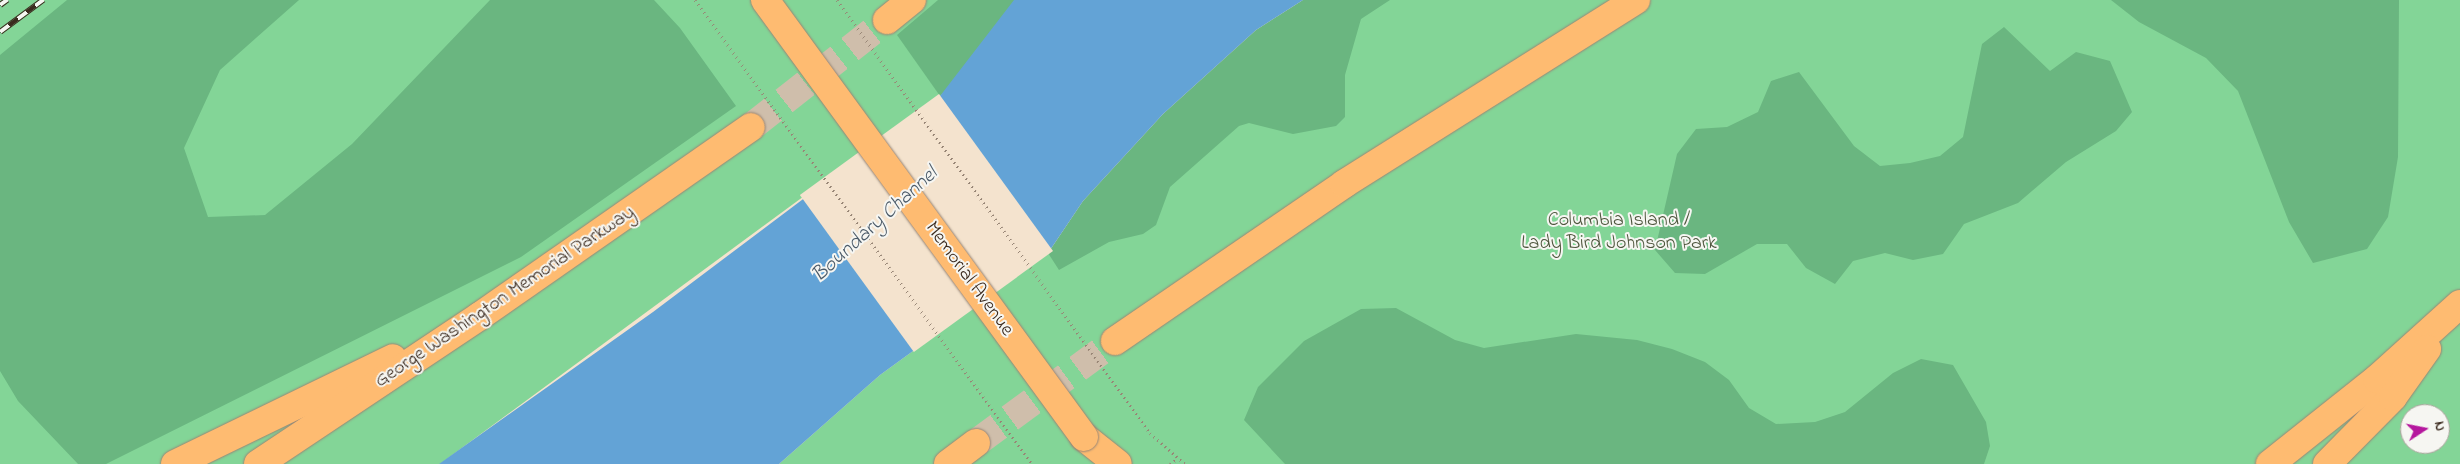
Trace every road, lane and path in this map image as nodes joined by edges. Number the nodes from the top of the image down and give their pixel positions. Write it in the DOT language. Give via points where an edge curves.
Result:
graph roads {
  1 [pos="695,0"];
  2 [pos="765,0"];
  3 [pos="837,0"];
  4 [pos="912,0"];
  5 [pos="1636,0"];
  6 [pos="887,20"];
  7 [pos="751,127"];
  8 [pos="2459,304"];
  9 [pos="480,316"];
  10 [pos="1116,341"];
  11 [pos="976,443"];
  12 [pos="1177,459"];
  13 [pos="1108,463"];
  14 [pos="175,464"];
  15 [pos="258,464"];
  16 [pos="948,464"];
  17 [pos="1032,464"];
  18 [pos="1170,464"];
  19 [pos="1185,464"];
  20 [pos="2270,464"];
  21 [pos="2327,464"];
  1 -- 17 [label="path, bridge"];
  2 -- 13 [label="main road, Memorial Avenue, bridge" via="1084,437"];
  3 -- 12 [label="path, bridge" via="1150,433"];
  4 -- 6 [label="main road"];
  5 -- 10 [label="main road" via="1344,184"];
  7 -- 9 [label="main road, George Washington Memorial Parkway"];
  8 -- 20 [label="main road" via="2377,379"];
  8 -- 21 [label="main road" via="2393,397"];
  9 -- 14 [label="main road"];
  9 -- 15 [label="main road, George Washington Memorial Parkway"];
  11 -- 16 [label="main road"];
  12 -- 18 [label="path"];
  12 -- 19 [label="path"];
}
